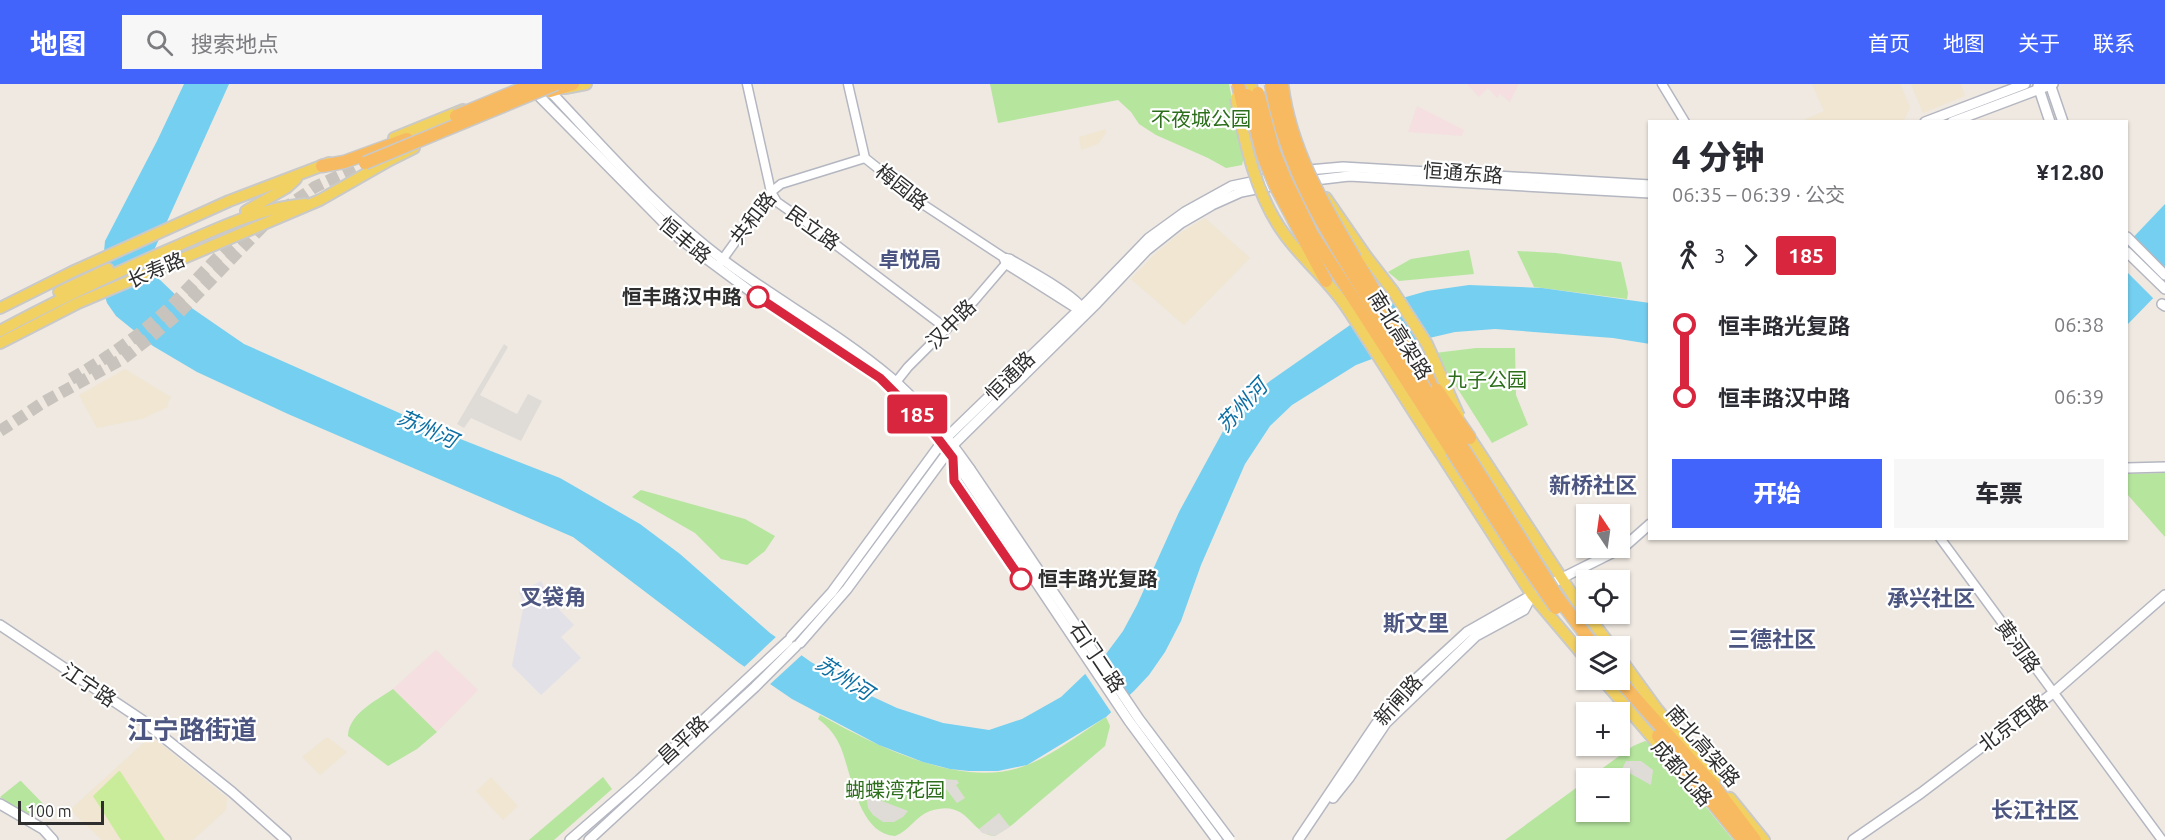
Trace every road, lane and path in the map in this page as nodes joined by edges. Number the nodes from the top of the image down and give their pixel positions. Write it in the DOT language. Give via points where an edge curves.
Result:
graph roads {
  1 [pos="527,84"];
  2 [pos="567,84"];
  3 [pos="573,84"];
  4 [pos="586,84"];
  5 [pos="747,84"];
  6 [pos="848,84"];
  7 [pos="1233,84"];
  8 [pos="1238,84"];
  9 [pos="1245,84"];
  10 [pos="1251,84"];
  11 [pos="1257,84"];
  12 [pos="1271,84"];
  13 [pos="1282,84"];
  14 [pos="1662,84"];
  15 [pos="2025,84"];
  16 [pos="2051,84"];
  17 [pos="550,86"];
  18 [pos="2038,87"];
  19 [pos="535,90"];
  20 [pos="1684,120"];
  21 [pos="1930,120"];
  22 [pos="1957,120"];
  23 [pos="2049,120"];
  24 [pos="2062,120"];
  25 [pos="407,139"];
  26 [pos="865,158"];
  27 [pos="322,166"];
  28 [pos="304,173"];
  29 [pos="1312,174"];
  30 [pos="1279,179"];
  31 [pos="1648,185"];
  32 [pos="771,192"];
  33 [pos="1648,193"];
  34 [pos="314,203"];
  35 [pos="253,211"];
  36 [pos="2128,238"];
  37 [pos="2128,253"];
  38 [pos="1303,256"];
  39 [pos="1006,260"];
  40 [pos="720,263"];
  41 [pos="2165,275"];
  42 [pos="1326,281"];
  43 [pos="2165,290"];
  44 [pos="1382,303"];
  45 [pos="5,305"];
  46 [pos="1347,308"];
  47 [pos="1082,310"];
  48 [pos="0,324"];
  49 [pos="947,329"];
  50 [pos="0,331"];
  51 [pos="0,343"];
  52 [pos="894,385"];
  53 [pos="1424,399"];
  54 [pos="1470,438"];
  55 [pos="948,444"];
  56 [pos="2165,467"];
  57 [pos="2128,468"];
  58 [pos="967,471"];
  59 [pos="1648,526"];
  60 [pos="1941,540"];
  61 [pos="1562,578"];
  62 [pos="2165,594"];
  63 [pos="1532,595"];
  64 [pos="0,625"];
  65 [pos="1578,636"];
  66 [pos="1587,636"];
  67 [pos="1604,636"];
  68 [pos="794,641"];
  69 [pos="1576,647"];
  70 [pos="1630,671"];
  71 [pos="754,680"];
  72 [pos="1612,690"];
  73 [pos="1620,690"];
  74 [pos="1628,690"];
  75 [pos="2053,693"];
  76 [pos="0,804"];
  77 [pos="53,840"];
  78 [pos="286,840"];
  79 [pos="570,840"];
  80 [pos="589,840"];
  81 [pos="1217,840"];
  82 [pos="1230,840"];
  83 [pos="1298,840"];
  84 [pos="1304,840"];
  85 [pos="1738,840"];
  86 [pos="1743,840"];
  87 [pos="1755,840"];
  88 [pos="1764,840"];
  89 [pos="1852,840"];
  90 [pos="2162,840"];
  1 -- 19 [label="main road, 恒丰路"];
  1 -- 27 [label="main road, 长寿路"];
  2 -- 17 [label="main road"];
  3 -- 17 [label="highway"];
  4 -- 17 [label="main road"];
  5 -- 32 [label="street, 民立路"];
  6 -- 26 [label="street, 梅园路"];
  7 -- 38 [label="main road, bridge" via="1250,159 1267,203 1283,232"];
  8 -- 38 [label="highway, bridge" via="1256,157"];
  9 -- 42 [label="highway, bridge" via="1263,156"];
  10 -- 30 [label="main road"];
  11 -- 53 [label="highway, 南北高架路, bridge" via="1274,152 1312,234"];
  12 -- 53 [label="highway, 南北高架路, bridge" via="1281,130 1307,194"];
  13 -- 29 [label="main road" via="1292,128"];
  13 -- 44 [label="highway, bridge" via="1302,159 1333,222"];
  14 -- 20 [label="street"];
  15 -- 21 [label="main road"];
  16 -- 18 [label="main road"];
  16 -- 24 [label="main road"];
  17 -- 19 [label="main road, 长寿路"];
  17 -- 25 [label="highway, bridge" via="364,162"];
  17 -- 40 [label="main road, 恒丰路" via="640,185"];
  18 -- 22 [label="main road"];
  18 -- 23 [label="main road"];
  19 -- 25 [label="highway, bridge" via="473,108"];
  19 -- 34 [label="main road, 长寿路" via="390,160"];
  19 -- 40 [label="main road, 恒丰路" via="680,239"];
  25 -- 27 [label="highway"];
  26 -- 32 [label="street, 共和路" via="781,184"];
  26 -- 39 [label="street, 梅园路" via="924,205"];
  27 -- 28 [label="main road, 长寿路"];
  28 -- 35 [label="main road, 长寿路"];
  28 -- 45 [label="main road, 长寿路" via="229,201"];
  29 -- 30 [label="main road, 恒通东路"];
  29 -- 31 [label="main road, 恒通东路" via="1343,167"];
  29 -- 33 [label="main road, 恒通东路"];
  29 -- 54 [label="main road, bridge" via="1427,344"];
  30 -- 47 [label="main road, 恒通路" via="1232,186 1177,217 1135,251"];
  32 -- 40 [label="street, 共和路"];
  32 -- 49 [label="street, 民立路" via="777,202"];
  34 -- 35 [label="main road, 长寿路"];
  34 -- 51 [label="main road, 长寿路" via="78,303"];
  35 -- 48 [label="main road, 长寿路" via="81,280"];
  35 -- 50 [label="main road, 长寿路" via="99,280"];
  36 -- 41 [label="main road"];
  37 -- 43 [label="main road"];
  38 -- 42 [label="main road, bridge"];
  39 -- 47 [label="street, 梅园路"];
  39 -- 49 [label="street, 汉中路"];
  40 -- 52 [label="main road, 恒丰路"];
  42 -- 46 [label="main road, bridge"];
  44 -- 53 [label="highway, bridge"];
  44 -- 54 [label="highway, bridge"];
  46 -- 53 [label="highway, bridge"];
  46 -- 63 [label="main road, bridge"];
  47 -- 55 [label="main road, 恒通路"];
  49 -- 52 [label="street, 汉中路"];
  52 -- 55 [label="main road, 恒丰路"];
  53 -- 65 [label="highway, 南北高架路, bridge" via="1545,593"];
  53 -- 66 [label="highway, 南北高架路, bridge"];
  54 -- 61 [label="main road"];
  55 -- 58 [label="main road, 恒丰路"];
  55 -- 68 [label="main road, 恒通路"];
  56 -- 57 [label="main road"];
  58 -- 81 [label="main road, 石门二路, bridge" via="1123,712"];
  58 -- 82 [label="main road, 石门二路, bridge" via="1139,719"];
  59 -- 61 [label="main road, 新闸路" via="1624,546"];
  60 -- 75 [label="street, 黄河路"];
  61 -- 63 [label="main road, 新闸路"];
  61 -- 67 [label="main road"];
  62 -- 75 [label="main road, 北京西路"];
  63 -- 69 [label="main road"];
  63 -- 83 [label="main road, 新闸路" via="1467,632 1405,689 1376,724"];
  63 -- 84 [label="main road, 新闸路" via="1524,610 1476,636 1386,723"];
  64 -- 78 [label="main road, 江宁路" via="142,720"];
  68 -- 71 [label="main road, 昌平路"];
  70 -- 88 [label="main road, 成都北路"];
  71 -- 79 [label="main road, 昌平路"];
  71 -- 80 [label="main road, 昌平路"];
  72 -- 85 [label="main road, 成都北路"];
  73 -- 86 [label="highway, 南北高架路"];
  74 -- 87 [label="highway, 南北高架路"];
  75 -- 89 [label="main road, 北京西路"];
  75 -- 90 [label="street, 黄河路"];
  76 -- 77 [label="main road" via="43,829"];
}
